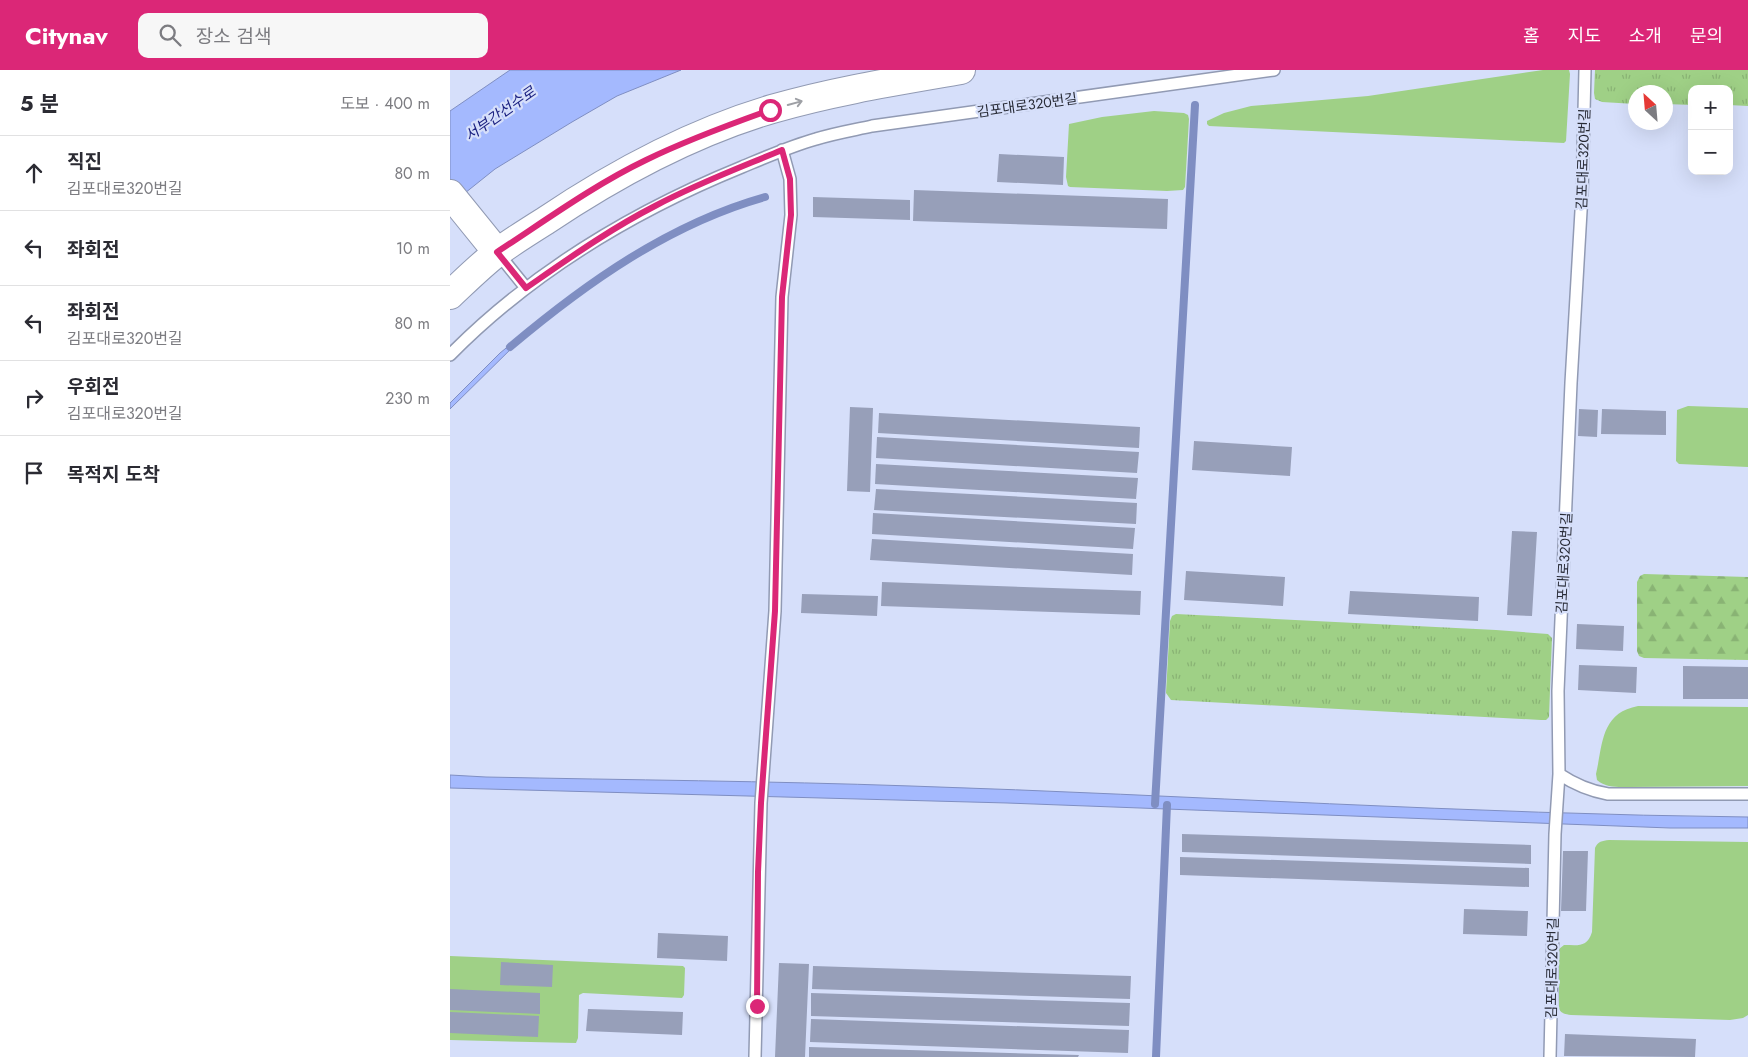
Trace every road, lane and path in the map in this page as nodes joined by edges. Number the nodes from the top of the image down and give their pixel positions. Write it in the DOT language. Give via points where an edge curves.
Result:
graph roads {
  1 [pos="961,70"];
  2 [pos="1274,70"];
  3 [pos="1586,70"];
  4 [pos="782,150"];
  5 [pos="450,194"];
  6 [pos="497,252"];
  7 [pos="526,288"];
  8 [pos="450,296"];
  9 [pos="450,355"];
  10 [pos="1558,774"];
  11 [pos="1748,794"];
  12 [pos="755,1057"];
  13 [pos="1550,1057"];
  6 -- 1 [label="street, one-way" via="583,196 645,161 708,132 816,97"];
  2 -- 4 [label="lane, 김포대로320번길" via="872,126"];
  3 -- 10 [label="lane, 김포대로320번길" via="1558,691"];
  4 -- 7 [label="lane, 김포대로320번길" via="655,206 605,234"];
  4 -- 12 [label="lane" via="790,179 791,215 782,297 775,611 761,803"];
  5 -- 6 [label="street"];
  6 -- 7 [label="lane"];
  6 -- 8 [label="street"];
  7 -- 9 [label="lane, 김포대로320번길"];
  10 -- 11 [label="lane" via="1572,783 1608,794"];
  10 -- 13 [label="lane, 김포대로320번길"];
}
